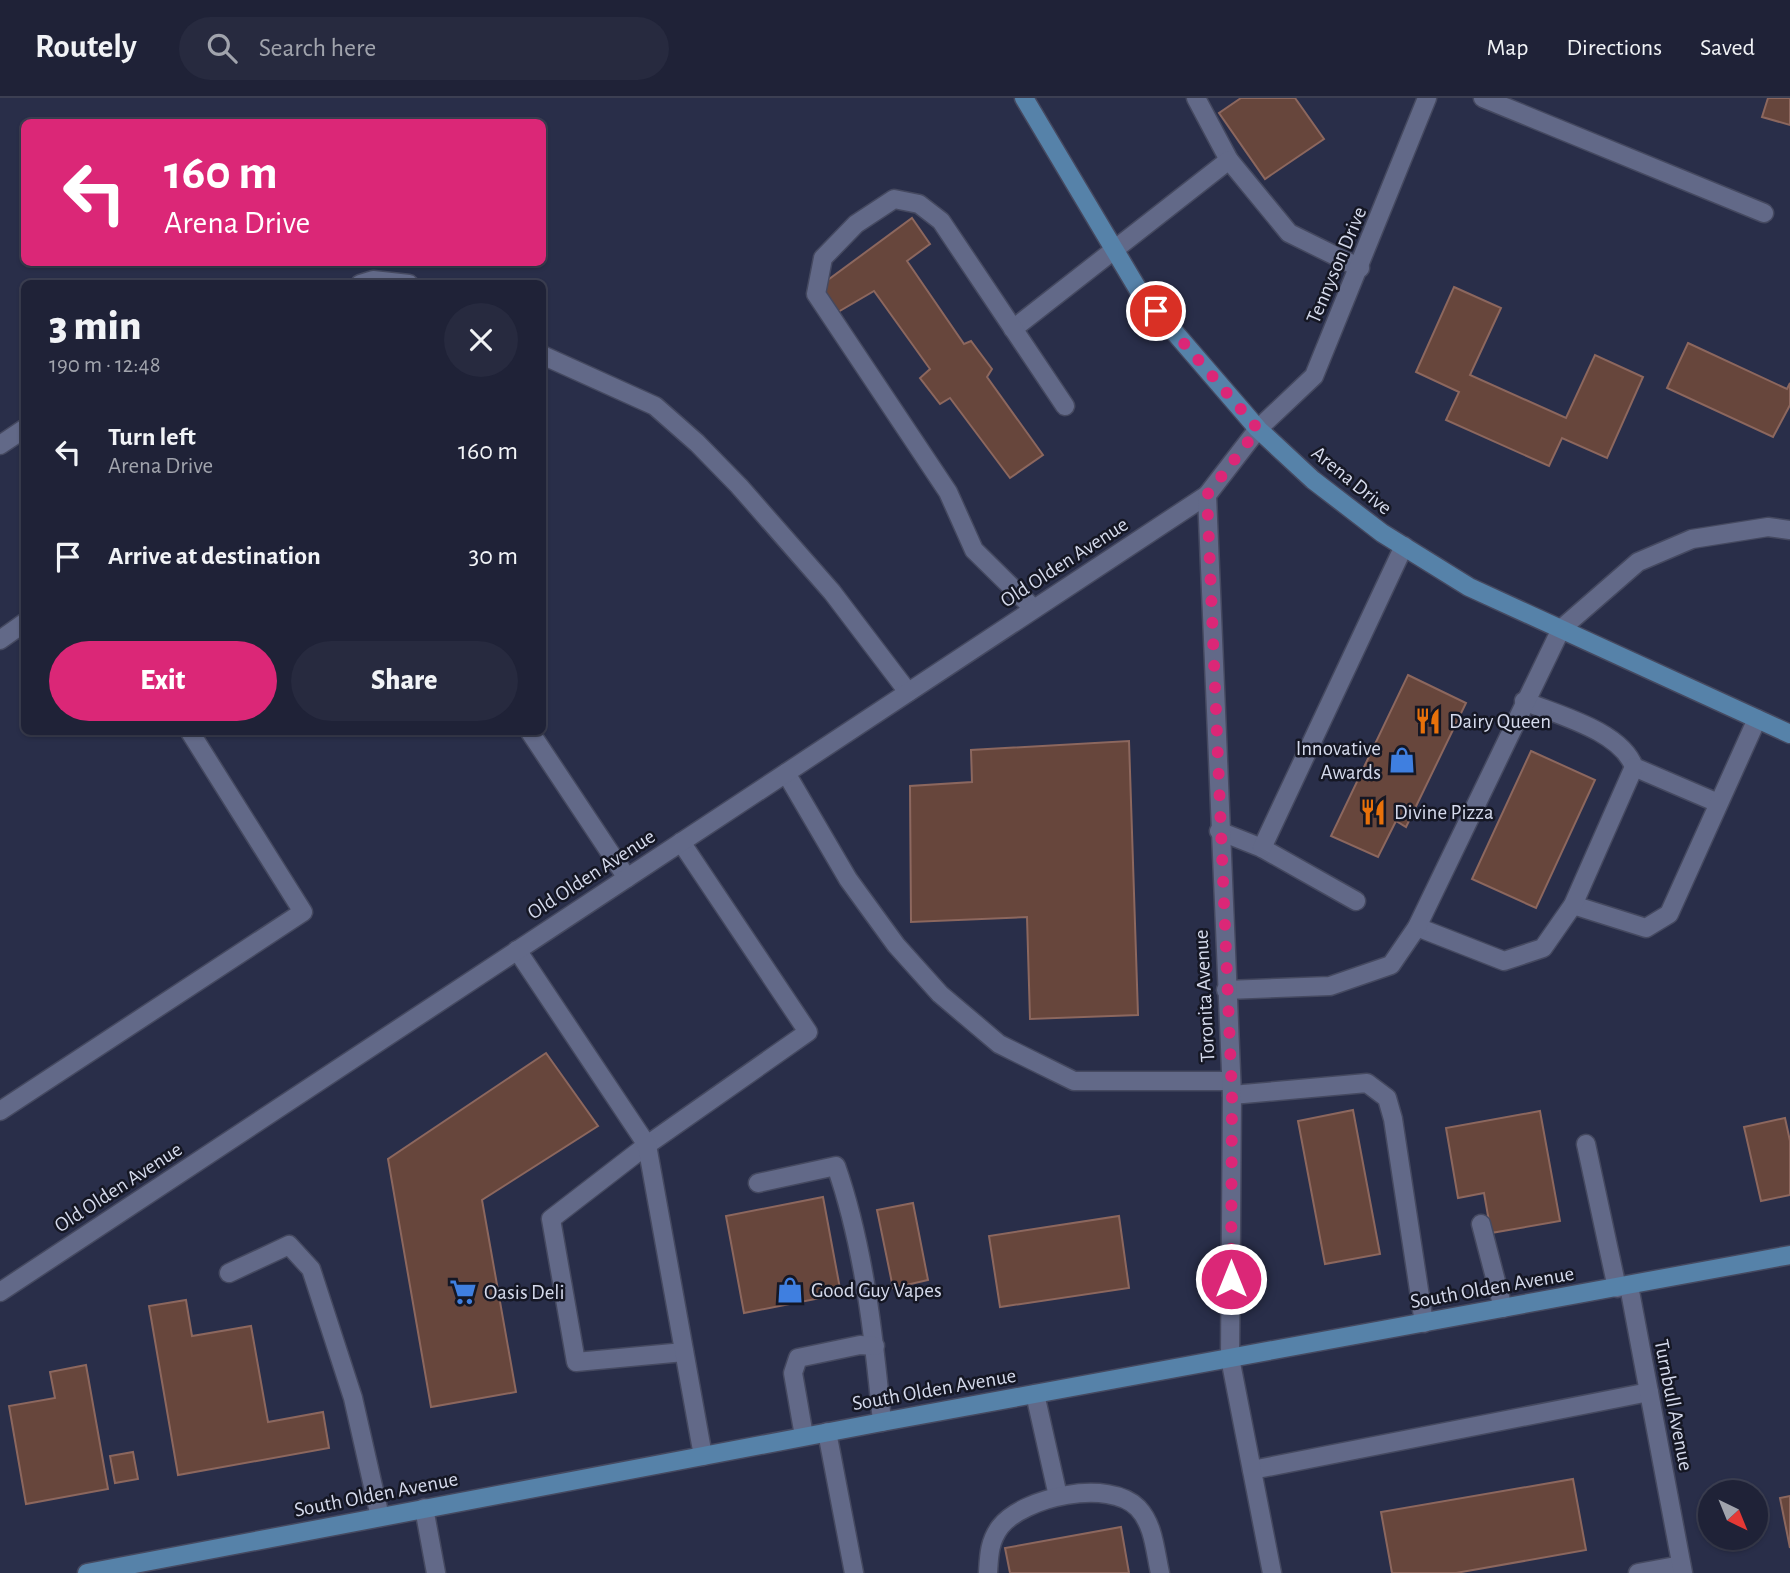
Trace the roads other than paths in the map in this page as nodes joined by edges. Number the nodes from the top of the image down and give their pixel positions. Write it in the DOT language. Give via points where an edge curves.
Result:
graph roads {
  1 [pos="1024,98"];
  2 [pos="1196,98"];
  3 [pos="1427,98"];
  4 [pos="1483,98"];
  5 [pos="1229,160"];
  6 [pos="1764,213"];
  7 [pos="1113,250"];
  8 [pos="1360,268"];
  9 [pos="1013,329"];
  10 [pos="546,357"];
  11 [pos="1065,406"];
  12 [pos="1258,429"];
  13 [pos="21,431"];
  14 [pos="0,445"];
  15 [pos="1207,495"];
  16 [pos="1790,530"];
  17 [pos="1404,546"];
  18 [pos="1034,609"];
  19 [pos="21,625"];
  20 [pos="1561,629"];
  21 [pos="0,640"];
  22 [pos="908,692"];
  23 [pos="1524,701"];
  24 [pos="1757,719"];
  25 [pos="1790,734"];
  26 [pos="192,735"];
  27 [pos="532,735"];
  28 [pos="1634,767"];
  29 [pos="786,773"];
  30 [pos="1718,803"];
  31 [pos="1219,831"];
  32 [pos="681,842"];
  33 [pos="1262,848"];
  34 [pos="626,878"];
  35 [pos="1356,901"];
  36 [pos="1573,905"];
  37 [pos="1417,927"];
  38 [pos="517,950"];
  39 [pos="1226,990"];
  40 [pos="1232,1088"];
  41 [pos="0,1111"];
  42 [pos="647,1144"];
  43 [pos="1586,1144"];
  44 [pos="758,1183"];
  45 [pos="1481,1224"];
  46 [pos="1790,1255"];
  47 [pos="229,1273"];
  48 [pos="1623,1287"];
  49 [pos="0,1292"];
  50 [pos="1503,1308"];
  51 [pos="1424,1323"];
  52 [pos="875,1346"];
  53 [pos="684,1352"];
  54 [pos="1230,1358"];
  55 [pos="1648,1392"];
  56 [pos="1035,1394"];
  57 [pos="883,1422"];
  58 [pos="827,1432"];
  59 [pos="804,1436"];
  60 [pos="703,1456"];
  61 [pos="1252,1470"];
  62 [pos="1058,1496"];
  63 [pos="424,1508"];
  64 [pos="380,1517"];
  65 [pos="1682,1569"];
  66 [pos="86,1573"];
  67 [pos="436,1573"];
  68 [pos="854,1573"];
  69 [pos="988,1573"];
  70 [pos="1160,1573"];
  71 [pos="1272,1573"];
  72 [pos="1638,1573"];
  1 -- 7 [label="main road, Arena Drive"];
  2 -- 5 [label="street"];
  3 -- 8 [label="street, Tennyson Drive"];
  4 -- 6 [label="street"];
  5 -- 7 [label="street"];
  5 -- 8 [label="street" via="1289,233"];
  7 -- 9 [label="street"];
  7 -- 12 [label="main road, Arena Drive" via="1139,291"];
  8 -- 12 [label="street, Tennyson Drive" via="1314,376"];
  9 -- 11 [label="street"];
  9 -- 18 [label="street" via="941,221 919,204 894,199 856,224 823,258 816,294 948,492 974,550"];
  10 -- 22 [label="street" via="655,406 697,443 832,592"];
  12 -- 15 [label="street"];
  12 -- 17 [label="main road, Arena Drive" via="1313,480"];
  13 -- 14 [label="street"];
  15 -- 18 [label="street, Old Olden Avenue"];
  15 -- 31 [label="street, Toronita Avenue"];
  16 -- 20 [label="street" via="1768,527 1692,539 1639,562"];
  17 -- 20 [label="main road, Arena Drive" via="1469,587"];
  17 -- 33 [label="street"];
  18 -- 22 [label="street, Old Olden Avenue"];
  19 -- 21 [label="street"];
  20 -- 23 [label="street"];
  20 -- 24 [label="main road, Arena Drive"];
  22 -- 29 [label="street, Old Olden Avenue"];
  23 -- 28 [label="street" via="1613,739 1629,753"];
  23 -- 37 [label="street"];
  24 -- 25 [label="main road, Arena Drive"];
  24 -- 30 [label="street"];
  26 -- 41 [label="street" via="303,912"];
  27 -- 34 [label="street"];
  28 -- 30 [label="street"];
  28 -- 36 [label="street"];
  29 -- 32 [label="street, Old Olden Avenue"];
  29 -- 40 [label="street" via="848,879 895,945 940,994 999,1044 1074,1081"];
  30 -- 36 [label="street" via="1669,914 1646,928"];
  31 -- 33 [label="street"];
  31 -- 39 [label="street, Toronita Avenue"];
  32 -- 34 [label="street, Old Olden Avenue"];
  32 -- 42 [label="street" via="808,1032"];
  33 -- 35 [label="street"];
  34 -- 38 [label="street, Old Olden Avenue"];
  36 -- 37 [label="street" via="1544,948 1504,961"];
  37 -- 39 [label="street" via="1391,965 1330,986"];
  38 -- 42 [label="street"];
  38 -- 49 [label="street, Old Olden Avenue"];
  39 -- 40 [label="street, Toronita Avenue"];
  40 -- 51 [label="street" via="1367,1083 1387,1098"];
  40 -- 54 [label="street, Toronita Avenue"];
  42 -- 53 [label="street"];
  42 -- 53 [label="street" via="551,1219 576,1362"];
  43 -- 48 [label="street, Turnbull Avenue"];
  44 -- 52 [label="street" via="836,1166 848,1200"];
  45 -- 50 [label="street"];
  46 -- 48 [label="main road, South Olden Avenue"];
  47 -- 64 [label="street" via="289,1245 311,1269 353,1398"];
  48 -- 50 [label="main road, South Olden Avenue"];
  48 -- 55 [label="street, Turnbull Avenue"];
  50 -- 51 [label="main road, South Olden Avenue"];
  51 -- 54 [label="main road, South Olden Avenue"];
  52 -- 57 [label="street"];
  52 -- 59 [label="street" via="798,1358 793,1373"];
  53 -- 60 [label="street"];
  54 -- 56 [label="main road, South Olden Avenue"];
  54 -- 61 [label="street, Toronita Avenue"];
  55 -- 61 [label="street"];
  55 -- 65 [label="street, Turnbull Avenue"];
  56 -- 57 [label="main road, South Olden Avenue"];
  56 -- 62 [label="street"];
  57 -- 58 [label="main road, South Olden Avenue"];
  58 -- 59 [label="main road, South Olden Avenue"];
  58 -- 68 [label="street"];
  59 -- 60 [label="main road, South Olden Avenue"];
  60 -- 63 [label="main road, South Olden Avenue"];
  61 -- 71 [label="street, Toronita Avenue"];
  62 -- 69 [label="street" via="1020,1511 1001,1526 989,1548"];
  62 -- 70 [label="street" via="1105,1494 1137,1506 1149,1525"];
  63 -- 64 [label="main road, South Olden Avenue"];
  63 -- 67 [label="street"];
  64 -- 66 [label="main road, South Olden Avenue"];
  65 -- 72 [label="street"];
}
